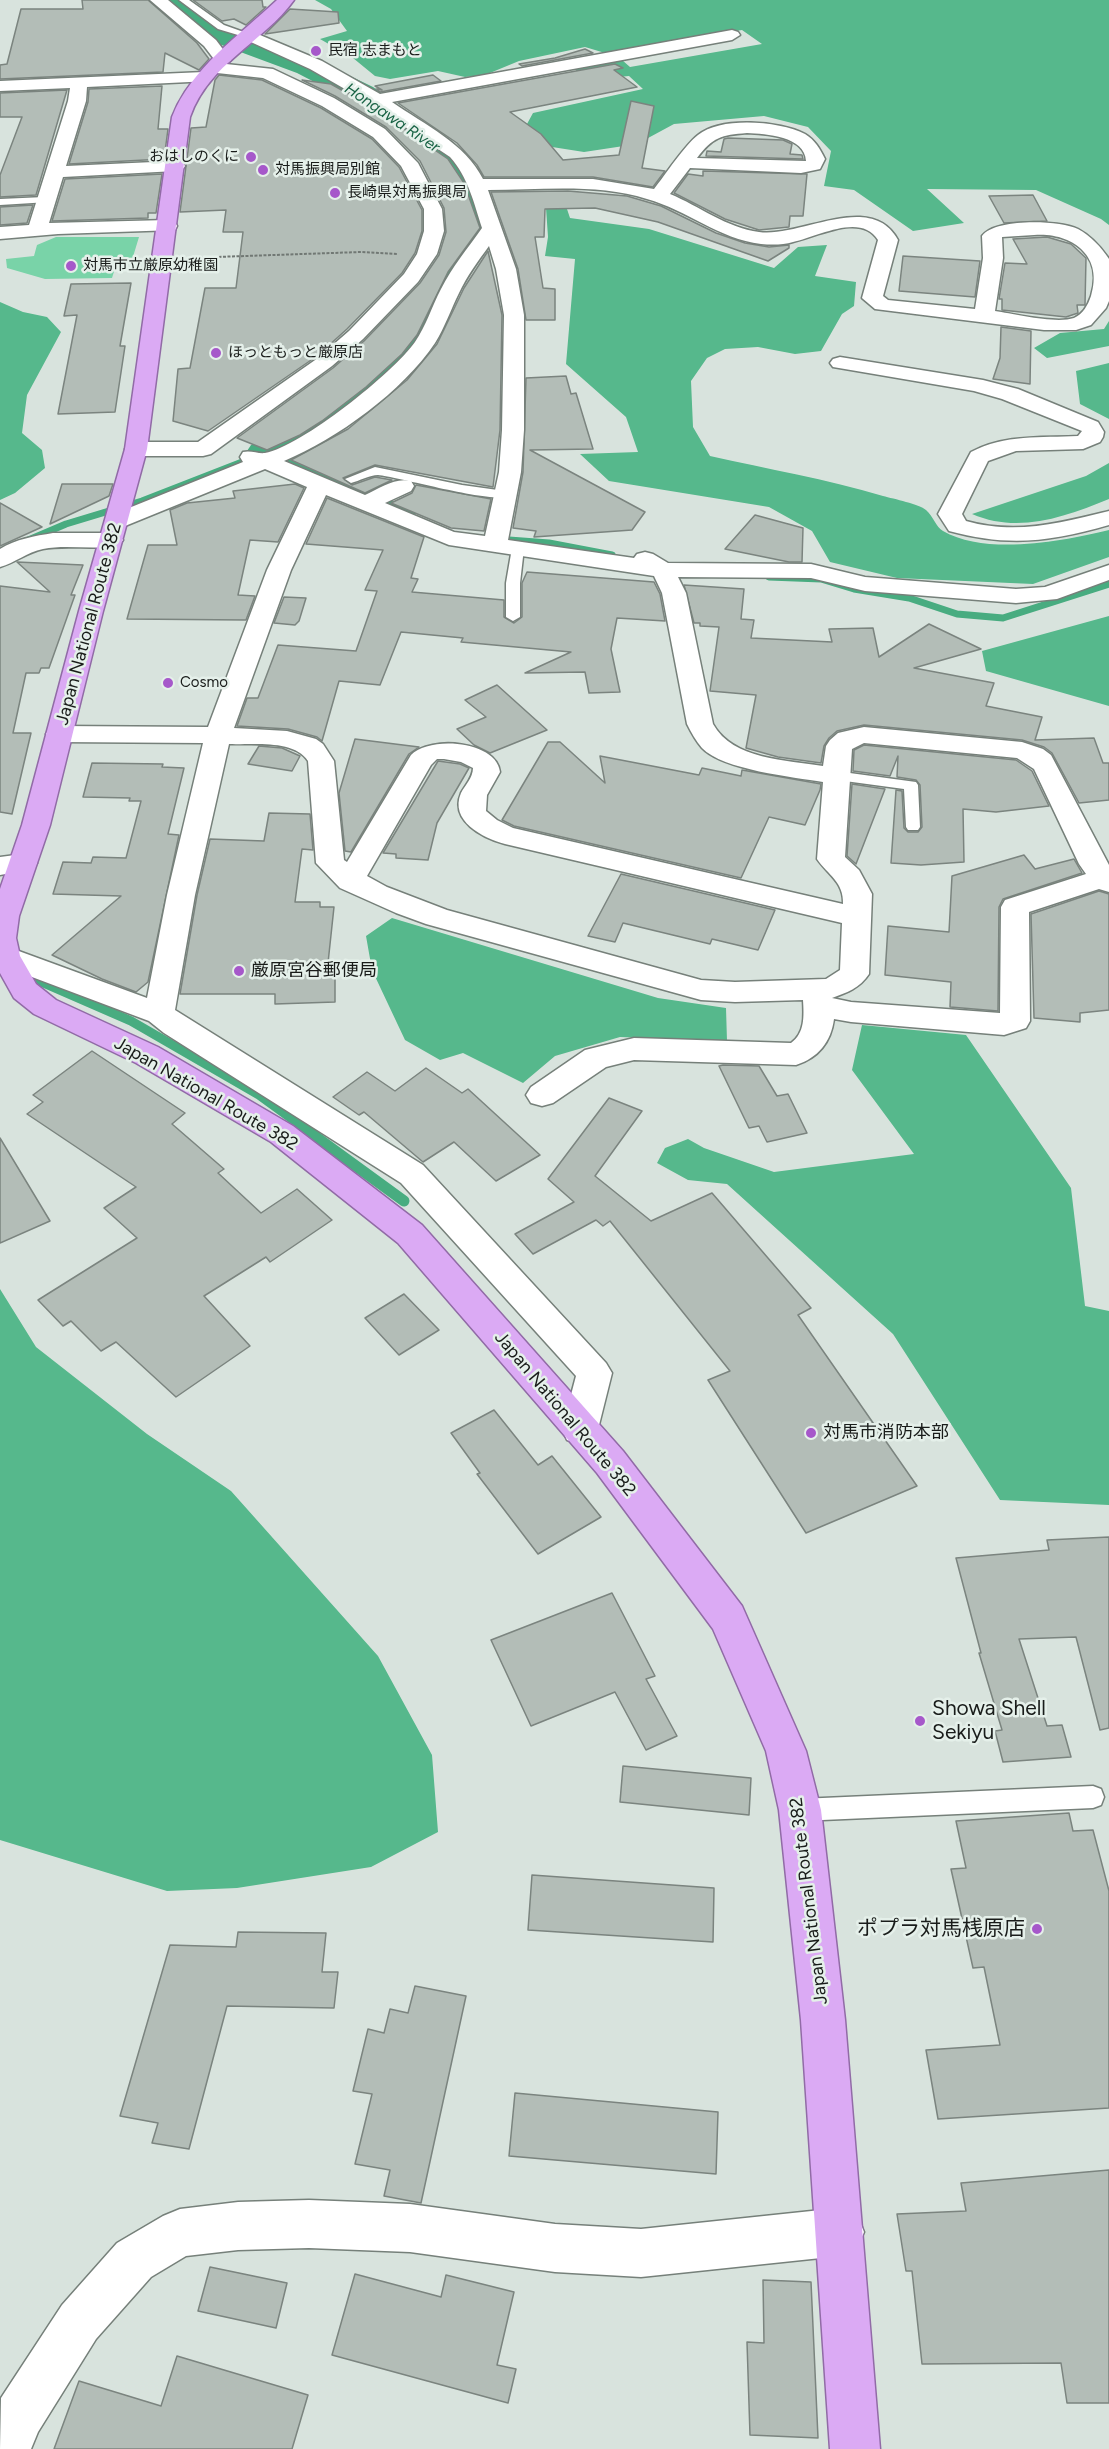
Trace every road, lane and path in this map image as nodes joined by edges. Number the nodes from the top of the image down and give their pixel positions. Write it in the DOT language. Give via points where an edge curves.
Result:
graph roads {
  1 [pos="158,0"];
  2 [pos="183,0"];
  3 [pos="286,0"];
  4 [pos="732,35"];
  5 [pos="228,54"];
  6 [pos="79,82"];
  7 [pos="0,86"];
  8 [pos="377,100"];
  9 [pos="687,162"];
  10 [pos="176,166"];
  11 [pos="54,172"];
  12 [pos="477,185"];
  13 [pos="658,196"];
  14 [pos="45,200"];
  15 [pos="0,202"];
  16 [pos="168,226"];
  17 [pos="491,230"];
  18 [pos="37,231"];
  19 [pos="0,233"];
  20 [pos="426,256"];
  21 [pos="163,259"];
  22 [pos="984,316"];
  23 [pos="840,363"];
  24 [pos="210,445"];
  25 [pos="136,449"];
  26 [pos="265,458"];
  27 [pos="335,484"];
  28 [pos="403,486"];
  29 [pos="505,495"];
  30 [pos="373,500"];
  31 [pos="1109,518"];
  32 [pos="118,519"];
  33 [pos="517,542"];
  34 [pos="0,560"];
  35 [pos="663,570"];
  36 [pos="1109,572"];
  37 [pos="513,617"];
  38 [pos="59,734"];
  39 [pos="218,735"];
  40 [pos="835,776"];
  41 [pos="913,827"];
  42 [pos="11,864"];
  43 [pos="1107,879"];
  44 [pos="350,881"];
  45 [pos="858,917"];
  46 [pos="4,956"];
  47 [pos="818,998"];
  48 [pos="168,1020"];
  49 [pos="147,1055"];
  50 [pos="542,1095"];
  51 [pos="580,1429"];
  52 [pos="1093,1797"];
  53 [pos="800,1810"];
  54 [pos="840,2232"];
  55 [pos="6,2449"];
  56 [pos="855,2449"];
  1 -- 5 [label="street"];
  2 -- 5 [label="lane" via="221,27"];
  3 -- 5 [label="highway, Japan National Route 382"];
  4 -- 8 [label="street"];
  5 -- 6 [label="street"];
  5 -- 8 [label="street" via="316,65"];
  5 -- 10 [label="highway, Japan National Route 382" via="188,98 181,117"];
  5 -- 20 [label="street" via="328,102 379,133 409,163 433,209 434,231"];
  6 -- 7 [label="street"];
  6 -- 11 [label="street" via="77,101"];
  8 -- 12 [label="street" via="456,153"];
  9 -- 9 [label="street" via="708,135 725,129 786,132 812,147 816,159 814,165 801,168"];
  9 -- 13 [label="street"];
  10 -- 11 [label="street"];
  10 -- 16 [label="highway, Japan National Route 382"];
  11 -- 14 [label="street"];
  12 -- 13 [label="street" via="579,185"];
  12 -- 17 [label="street"];
  13 -- 22 [label="street" via="746,236 760,238 795,236 832,223 869,225 886,234 888,240 872,298 875,302"];
  14 -- 15 [label="lane"];
  14 -- 18 [label="street"];
  16 -- 18 [label="street"];
  16 -- 21 [label="highway, Japan National Route 382"];
  17 -- 26 [label="street" via="454,283 422,347 391,379 320,433"];
  17 -- 29 [label="street" via="506,269 514,315 513,430"];
  18 -- 19 [label="street"];
  20 -- 21 [label="path" via="361,252"];
  20 -- 24 [label="street" via="411,278 356,335"];
  21 -- 25 [label="highway, Japan National Route 382"];
  22 -- 22 [label="street" via="1068,325 1083,322 1098,308 1102,263 1076,236 1061,230 996,232 992,236 993,258"];
  23 -- 31 [label="street" via="1010,394 1090,427 1092,436 1083,442 1008,446 979,457 950,514 957,526 982,533 1029,536 1066,532"];
  24 -- 25 [label="street" via="192,451"];
  24 -- 26 [label="street"];
  25 -- 32 [label="highway, Japan National Route 382"];
  26 -- 27 [label="street"];
  26 -- 32 [label="street"];
  27 -- 29 [label="lane" via="375,471"];
  27 -- 30 [label="street"];
  27 -- 39 [label="street" via="279,570"];
  28 -- 30 [label="street"];
  29 -- 33 [label="street"];
  30 -- 33 [label="street" via="438,535"];
  32 -- 34 [label="street" via="19,548"];
  32 -- 38 [label="highway, Japan National Route 382"];
  33 -- 35 [label="street"];
  33 -- 37 [label="lane"];
  35 -- 36 [label="street" via="811,571 866,584 1016,596 1048,594"];
  35 -- 40 [label="street" via="674,593 700,724 706,735 727,752"];
  38 -- 39 [label="street"];
  38 -- 42 [label="highway, Japan National Route 382" via="36,825"];
  39 -- 44 [label="street" via="286,739 315,750 321,760 330,863"];
  39 -- 48 [label="street" via="165,975"];
  40 -- 41 [label="lane" via="911,784"];
  40 -- 43 [label="street" via="839,746 847,739 864,735 1022,750 1042,761 1093,864"];
  40 -- 45 [label="street" via="831,860 849,876 858,894"];
  42 -- 46 [label="highway, Japan National Route 382" via="2,938"];
  43 -- 47 [label="street" via="1014,907 1015,1021 981,1023 851,1012"];
  44 -- 45 [label="street" via="420,761 426,754 442,750 484,763 486,776 470,806 483,826 505,835"];
  44 -- 47 [label="street" via="436,917 669,982 701,990"];
  45 -- 47 [label="street" via="854,974"];
  46 -- 48 [label="street"];
  46 -- 49 [label="highway, Japan National Route 382" via="24,991 45,1007"];
  47 -- 50 [label="street" via="816,1037 808,1049 796,1054 634,1049 596,1058"];
  48 -- 49 [label="street"];
  48 -- 51 [label="street" via="412,1174 594,1373"];
  49 -- 51 [label="highway, Japan National Route 382" via="282,1134 410,1234"];
  51 -- 53 [label="highway, Japan National Route 382" via="610,1462 728,1618 786,1751"];
  52 -- 53 [label="lane"];
  53 -- 54 [label="highway, Japan National Route 382" via="823,2020"];
  54 -- 55 [label="street" via="641,2253 555,2248 410,2228 309,2224 180,2233 134,2260 79,2322 19,2416"];
  54 -- 56 [label="highway, Japan National Route 382"];
}
